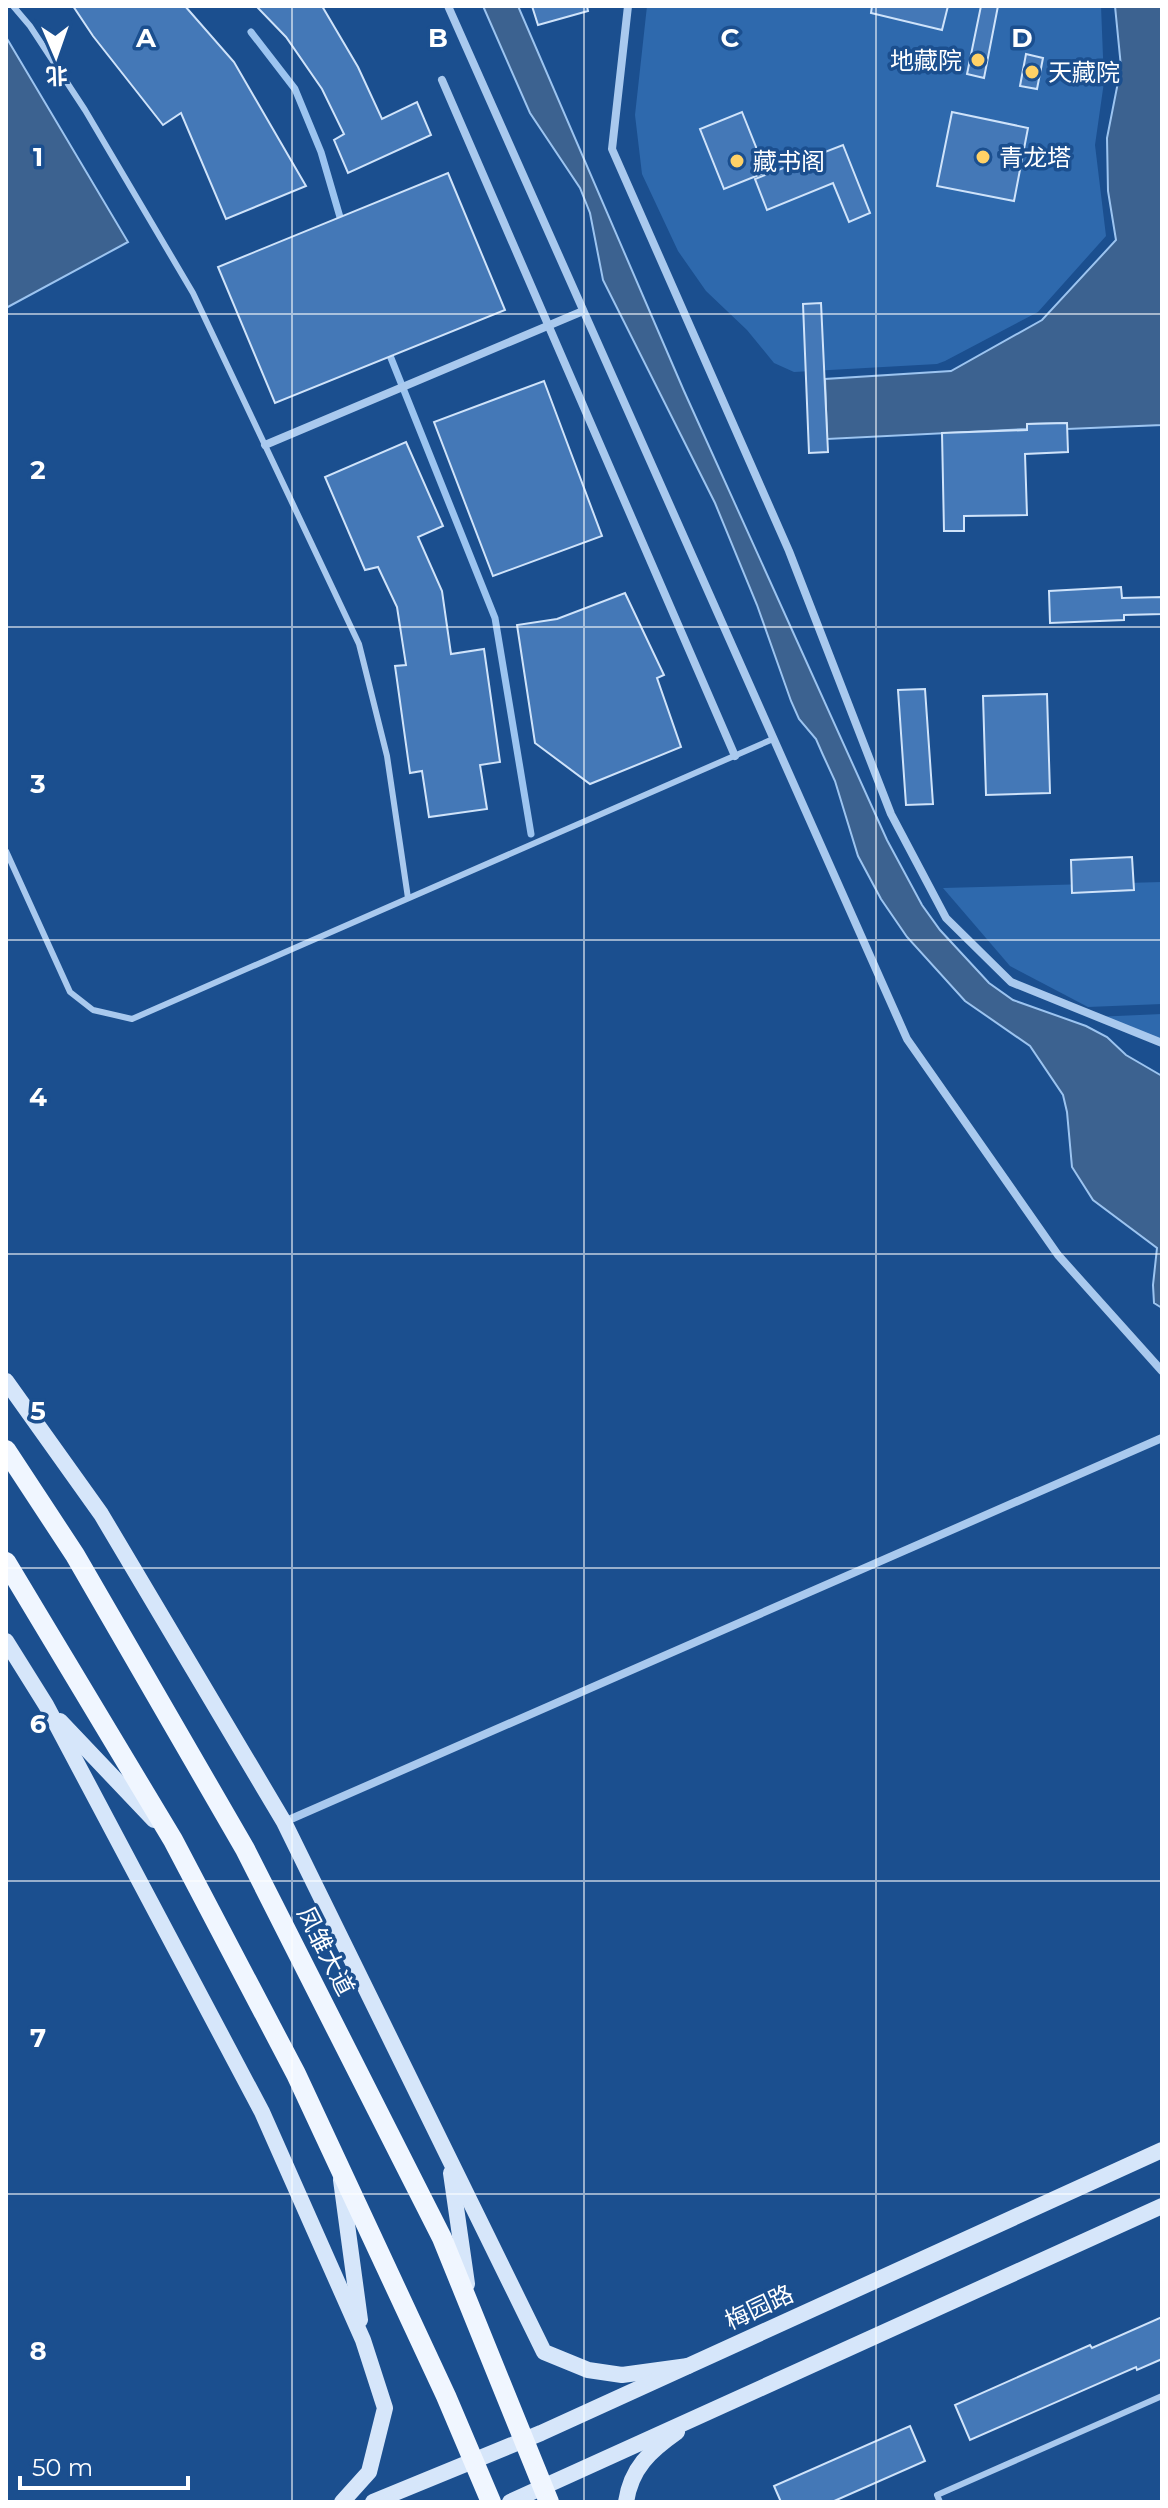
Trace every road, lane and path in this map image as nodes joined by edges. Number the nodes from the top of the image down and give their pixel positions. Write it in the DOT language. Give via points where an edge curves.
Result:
graph roads {
  1 [pos="13,6"];
  2 [pos="448,6"];
  3 [pos="628,6"];
  4 [pos="442,80"];
  5 [pos="583,311"];
  6 [pos="548,325"];
  7 [pos="265,445"];
  8 [pos="773,739"];
  9 [pos="735,756"];
  10 [pos="6,851"];
  11 [pos="408,898"];
  12 [pos="1162,1043"];
  13 [pos="1162,1371"];
  14 [pos="6,1381"];
  15 [pos="1162,1438"];
  16 [pos="6,1450"];
  17 [pos="6,1562"];
  18 [pos="6,1641"];
  19 [pos="46,1705"];
  20 [pos="284,1822"];
  21 [pos="173,1840"];
  22 [pos="1162,2150"];
  23 [pos="449,2159"];
  24 [pos="339,2167"];
  25 [pos="1162,2206"];
  26 [pos="470,2310"];
  27 [pos="363,2340"];
  28 [pos="688,2366"];
  29 [pos="1162,2396"];
  30 [pos="705,2412"];
  31 [pos="523,2441"];
  32 [pos="474,2460"];
  33 [pos="546,2494"];
  34 [pos="342,2502"];
  35 [pos="373,2502"];
  36 [pos="491,2502"];
  37 [pos="510,2502"];
  38 [pos="626,2502"];
  39 [pos="940,2502"];
  1 -- 7 [label="lane" via="85,110 193,293"];
  2 -- 5 [label="street"];
  3 -- 12 [label="street" via="612,149 789,551 891,814 946,918 1011,982"];
  4 -- 6 [label="street"];
  5 -- 6 [label="street"];
  5 -- 8 [label="street"];
  6 -- 7 [label="street"];
  6 -- 9 [label="street"];
  7 -- 11 [label="lane" via="359,644 387,756"];
  8 -- 9 [label="lane"];
  8 -- 13 [label="street" via="907,1039 1058,1255"];
  9 -- 11 [label="lane"];
  10 -- 11 [label="lane" via="70,992 93,1010 132,1019"];
  14 -- 20 [label="street" via="101,1514"];
  15 -- 20 [label="street"];
  16 -- 26 [label="main road, 凤雏大道" via="75,1555 245,1849 442,2238"];
  17 -- 21 [label="main road"];
  18 -- 19 [label="street"];
  19 -- 21 [label="street"];
  19 -- 27 [label="street" via="262,2112"];
  20 -- 23 [label="street"];
  21 -- 24 [label="main road"];
  22 -- 28 [label="street, 梅园路"];
  23 -- 26 [label="street"];
  23 -- 28 [label="street" via="544,2352 588,2370 622,2375"];
  24 -- 27 [label="street"];
  24 -- 32 [label="main road"];
  25 -- 30 [label="street"];
  26 -- 31 [label="main road, 凤雏大道"];
  27 -- 34 [label="street" via="385,2408 369,2472"];
  28 -- 31 [label="street, 梅园路"];
  29 -- 39 [label="lane" via="937,2495"];
  30 -- 33 [label="street"];
  30 -- 38 [label="street" via="663,2442 634,2472"];
  31 -- 32 [label="street, 梅园路"];
  31 -- 33 [label="main road, 凤雏大道"];
  32 -- 35 [label="street, 梅园路"];
  32 -- 36 [label="main road"];
  33 -- 37 [label="street"];
}
